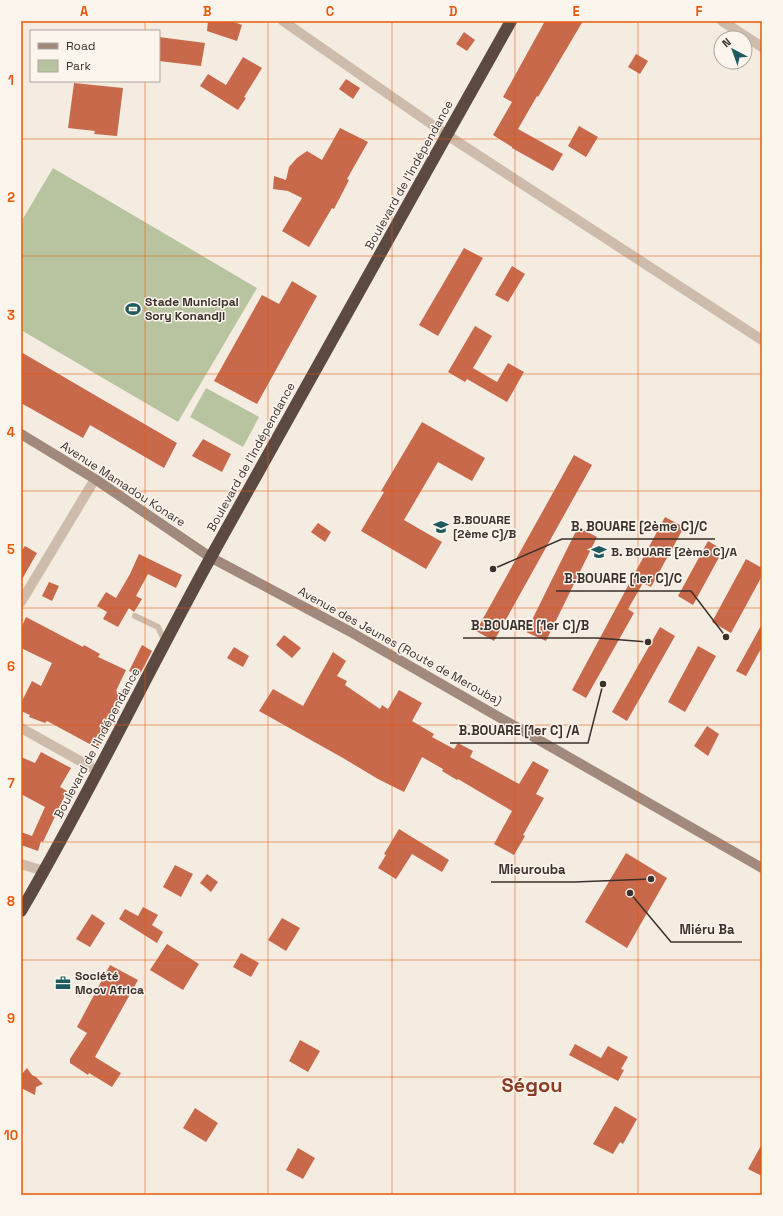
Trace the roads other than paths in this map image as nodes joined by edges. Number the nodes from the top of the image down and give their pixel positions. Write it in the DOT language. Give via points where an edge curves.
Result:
graph roads {
  1 [pos="283,21"];
  2 [pos="511,21"];
  3 [pos="722,21"];
  4 [pos="762,47"];
  5 [pos="447,135"];
  6 [pos="762,340"];
  7 [pos="21,434"];
  8 [pos="95,479"];
  9 [pos="210,557"];
  10 [pos="21,602"];
  11 [pos="135,616"];
  12 [pos="165,643"];
  13 [pos="21,728"];
  14 [pos="98,771"];
  15 [pos="21,864"];
  16 [pos="762,868"];
  17 [pos="44,871"];
  18 [pos="21,911"];
  1 -- 5 [label="street"];
  2 -- 5 [label="highway, Boulevard de l'Indépendance"];
  3 -- 4 [label="street"];
  5 -- 6 [label="street"];
  5 -- 9 [label="highway, Boulevard de l'Indépendance"];
  7 -- 8 [label="main road, Avenue Mamadou Konare"];
  8 -- 9 [label="main road, Avenue Mamadou Konare"];
  8 -- 10 [label="street"];
  9 -- 12 [label="highway, Boulevard de l'Indépendance"];
  9 -- 16 [label="main road, Avenue des Jeunes (Route de Merouba)" via="349,631"];
  11 -- 12 [label="lane" via="158,627"];
  12 -- 14 [label="highway, Boulevard de l'Indépendance"];
  13 -- 14 [label="street"];
  14 -- 17 [label="highway, Boulevard de l'Indépendance"];
  15 -- 17 [label="street"];
  17 -- 18 [label="highway, Boulevard de l'Indépendance"];
}
